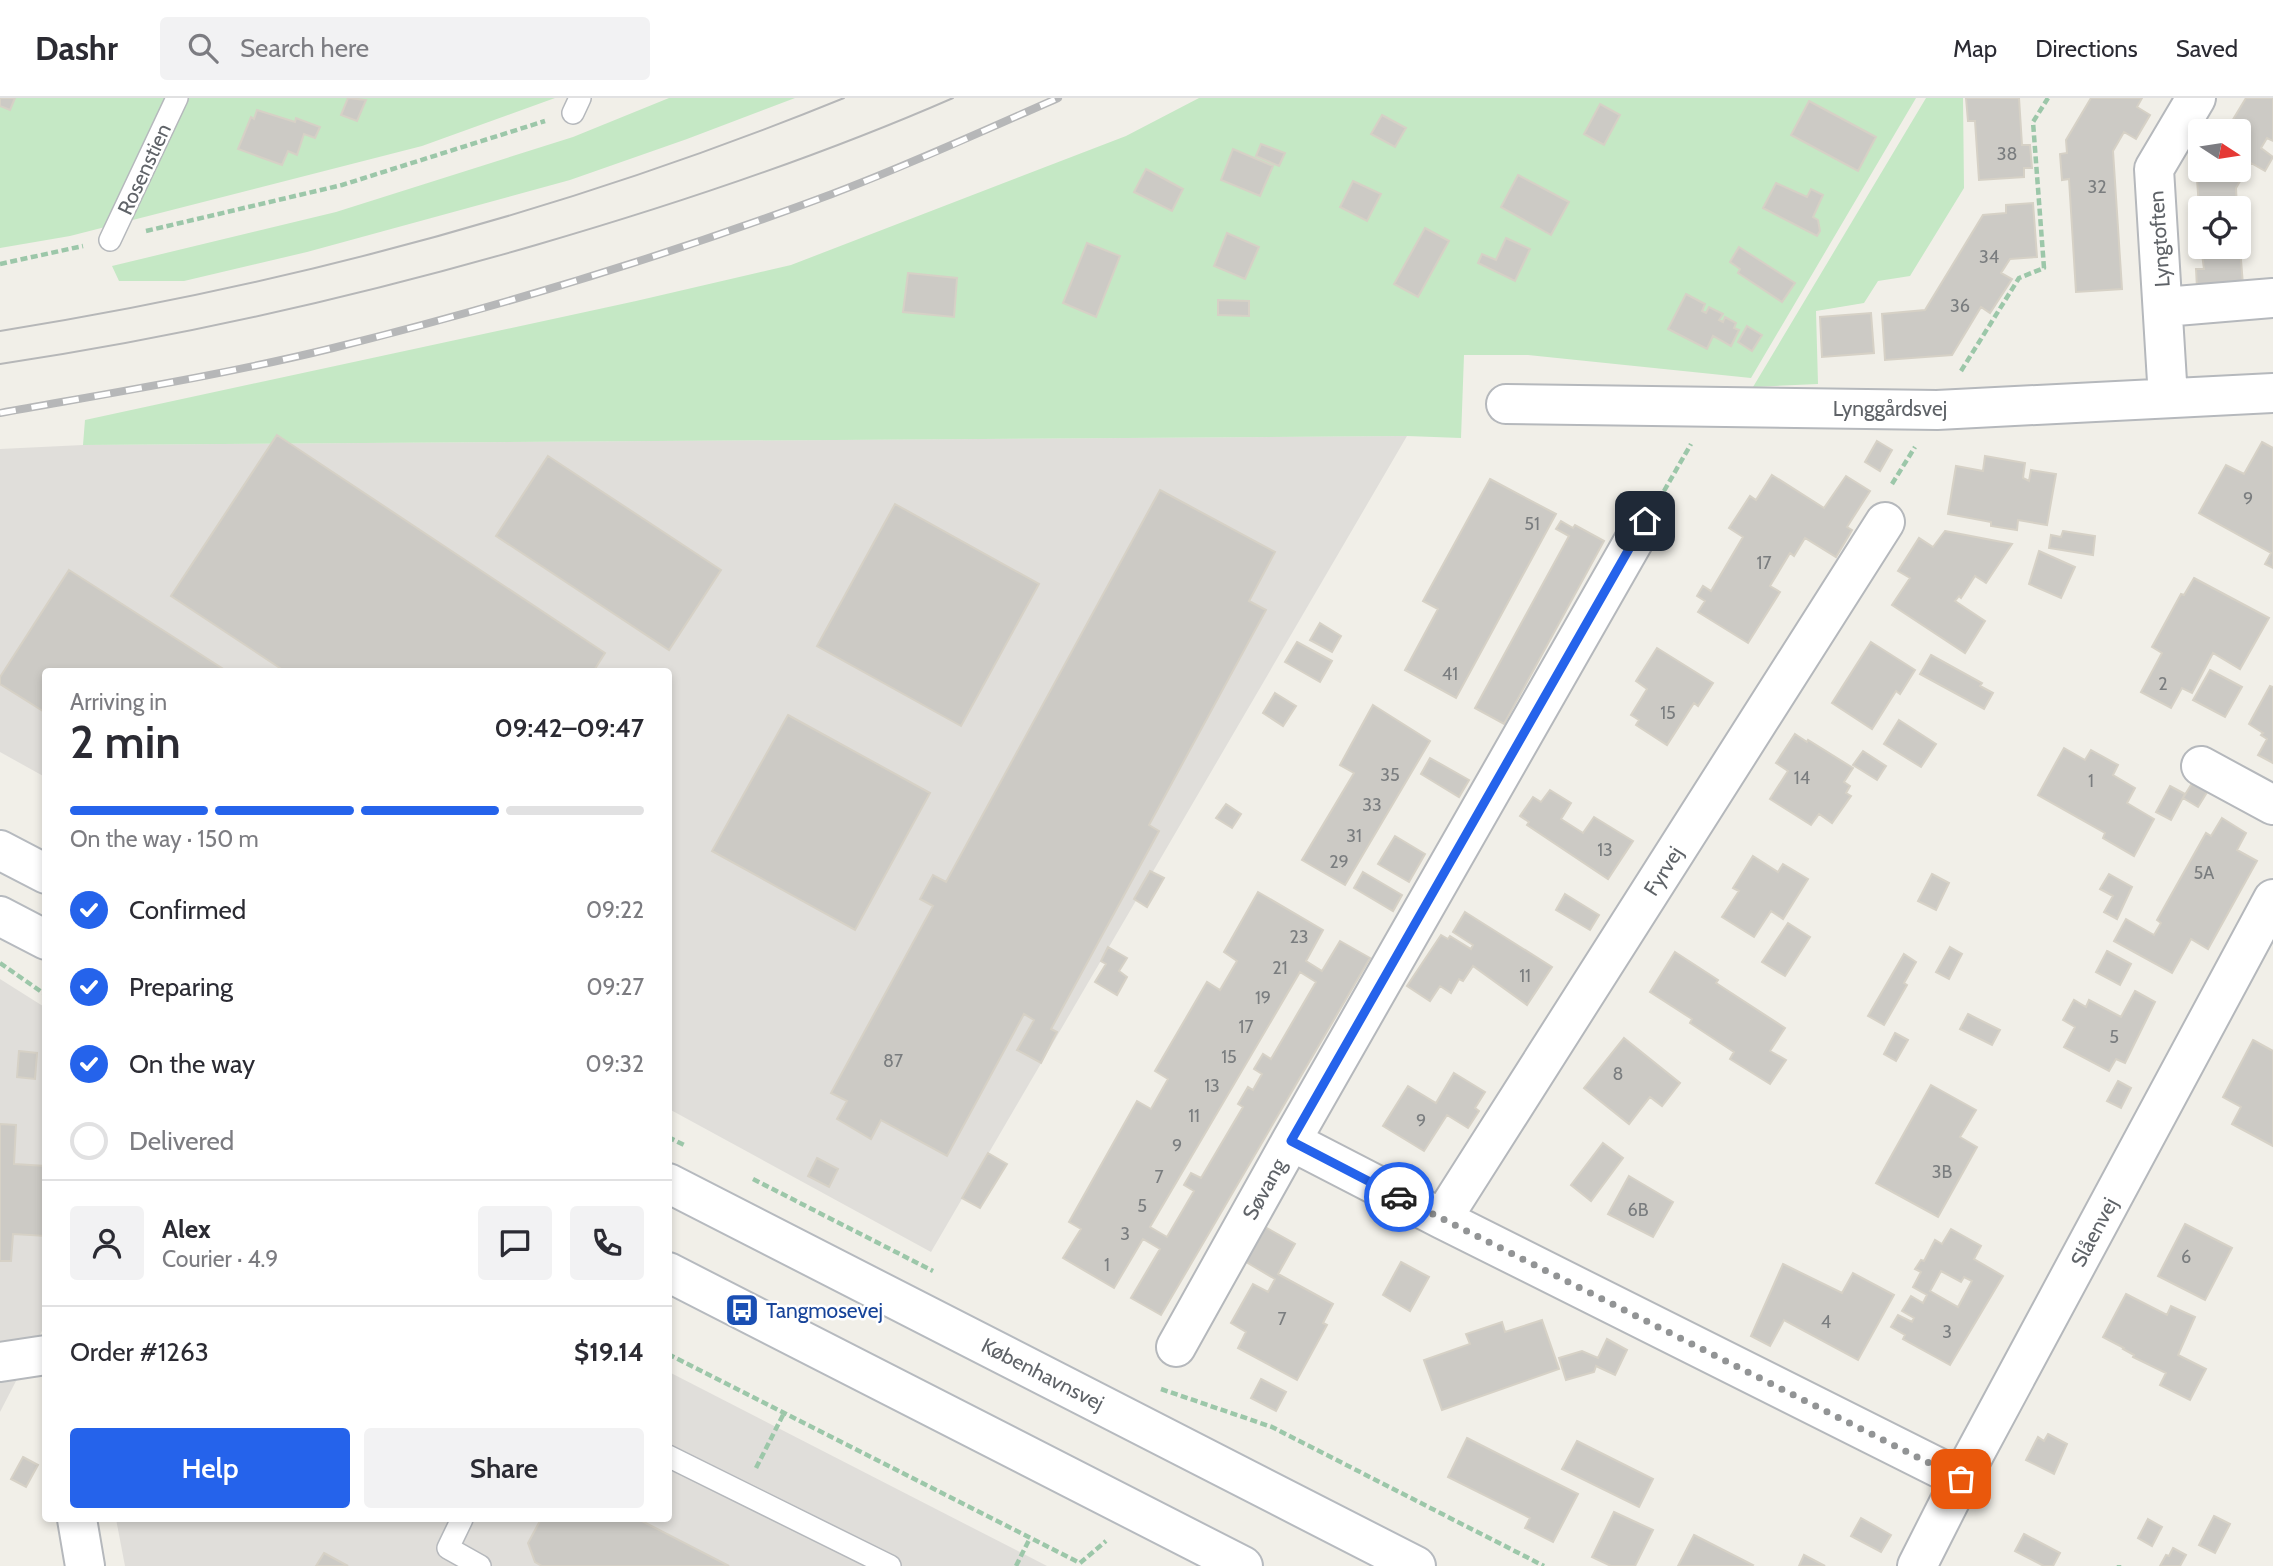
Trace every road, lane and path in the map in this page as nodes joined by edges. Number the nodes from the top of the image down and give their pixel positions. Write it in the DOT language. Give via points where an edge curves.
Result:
graph roads {
  1 [pos="177,98"];
  2 [pos="2048,98"];
  3 [pos="2196,98"];
  4 [pos="577,105"];
  5 [pos="110,240"];
  6 [pos="0,264"];
  7 [pos="2273,298"];
  8 [pos="2164,307"];
  9 [pos="2273,393"];
  10 [pos="2168,398"];
  11 [pos="1506,404"];
  12 [pos="1713,406"];
  13 [pos="1937,410"];
  14 [pos="1645,521"];
  15 [pos="1885,522"];
  16 [pos="2201,766"];
  17 [pos="2273,806"];
  18 [pos="0,850"];
  19 [pos="42,872"];
  20 [pos="2273,898"];
  21 [pos="0,915"];
  22 [pos="42,938"];
  23 [pos="0,963"];
  24 [pos="42,992"];
  25 [pos="672,1139"];
  26 [pos="1291,1141"];
  27 [pos="692,1148"];
  28 [pos="750,1178"];
  29 [pos="672,1185"];
  30 [pos="1441,1219"];
  31 [pos="672,1274"];
  32 [pos="940,1275"];
  33 [pos="1176,1347"];
  34 [pos="42,1355"];
  35 [pos="672,1356"];
  36 [pos="0,1362"];
  37 [pos="784,1413"];
  38 [pos="1138,1423"];
  39 [pos="672,1458"];
  40 [pos="1961,1479"];
  41 [pos="744,1492"];
  42 [pos="78,1522"];
  43 [pos="461,1522"];
  44 [pos="1030,1538"];
  45 [pos="1106,1541"];
  46 [pos="1079,1564"];
  47 [pos="85,1566"];
  48 [pos="480,1566"];
  49 [pos="890,1566"];
  50 [pos="1016,1566"];
  51 [pos="1243,1566"];
  52 [pos="1416,1566"];
  53 [pos="1544,1566"];
  54 [pos="1917,1566"];
  1 -- 5 [label="lane, Rosenstien"];
  2 -- 13 [label="path" via="2034,122 2044,268 2019,278"];
  3 -- 8 [label="street, Lyngtoften" via="2154,169"];
  4 -- 5 [label="path" via="342,186"];
  5 -- 6 [label="path"];
  7 -- 8 [label="street, Lyngtoften"];
  8 -- 10 [label="street, Lyngtoften"];
  9 -- 10 [label="street, Lynggårdsvej"];
  10 -- 13 [label="street, Lynggårdsvej"];
  11 -- 12 [label="street, Lynggårdsvej"];
  12 -- 13 [label="street, Lynggårdsvej"];
  12 -- 14 [label="path"];
  13 -- 15 [label="path" via="1887,493"];
  14 -- 26 [label="street, Søvang"];
  15 -- 30 [label="street, Fyrvej"];
  16 -- 17 [label="street"];
  18 -- 19 [label="street"];
  20 -- 40 [label="street, Slåenvej"];
  21 -- 22 [label="street"];
  23 -- 24 [label="path"];
  25 -- 27 [label="path"];
  26 -- 30 [label="street"];
  26 -- 33 [label="street, Søvang"];
  28 -- 32 [label="path"];
  29 -- 38 [label="street, Københavnsvej"];
  30 -- 40 [label="street"];
  31 -- 51 [label="street"];
  34 -- 36 [label="street"];
  35 -- 37 [label="path"];
  37 -- 41 [label="path"];
  37 -- 44 [label="path"];
  38 -- 52 [label="street, Københavnsvej"];
  38 -- 53 [label="path" via="1157,1387 1272,1427"];
  39 -- 41 [label="lane"];
  40 -- 54 [label="street, Slåenvej"];
  41 -- 49 [label="lane"];
  42 -- 47 [label="street"];
  43 -- 48 [label="lane" via="448,1548"];
  44 -- 46 [label="path"];
  44 -- 50 [label="path"];
  45 -- 46 [label="path"];
}
